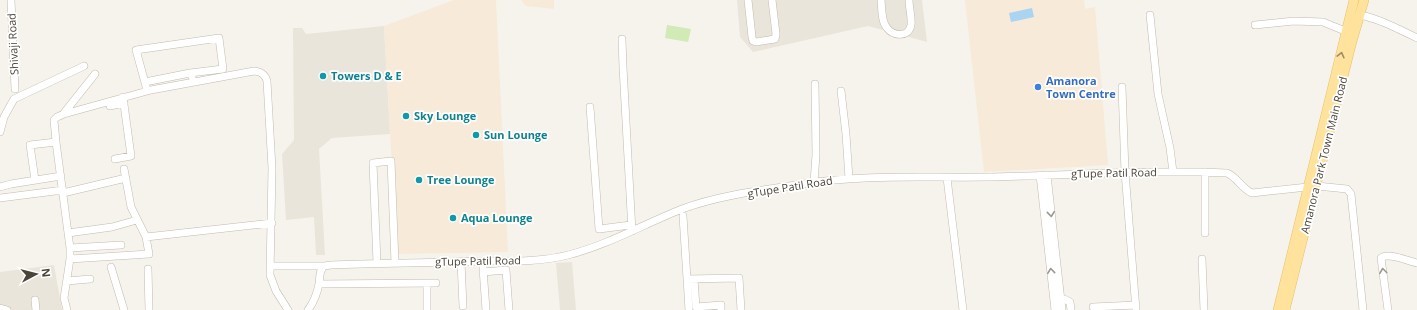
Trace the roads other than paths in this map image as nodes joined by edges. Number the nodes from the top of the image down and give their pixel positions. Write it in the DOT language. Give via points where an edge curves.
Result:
graph roads {
  1 [pos="11,0"];
  2 [pos="748,0"];
  3 [pos="772,0"];
  4 [pos="881,0"];
  5 [pos="908,0"];
  6 [pos="1354,0"];
  7 [pos="1364,0"];
  8 [pos="1357,14"];
  9 [pos="1150,15"];
  10 [pos="1255,25"];
  11 [pos="1350,33"];
  12 [pos="1417,38"];
  13 [pos="622,39"];
  14 [pos="84,66"];
  15 [pos="190,73"];
  16 [pos="95,74"];
  17 [pos="145,82"];
  18 [pos="192,82"];
  19 [pos="815,84"];
  20 [pos="1122,87"];
  21 [pos="15,89"];
  22 [pos="148,90"];
  23 [pos="841,91"];
  24 [pos="123,100"];
  25 [pos="110,106"];
  26 [pos="590,107"];
  27 [pos="64,114"];
  28 [pos="0,131"];
  29 [pos="56,142"];
  30 [pos="115,159"];
  31 [pos="124,169"];
  32 [pos="1125,172"];
  33 [pos="1173,172"];
  34 [pos="1205,172"];
  35 [pos="1043,175"];
  36 [pos="61,176"];
  37 [pos="126,178"];
  38 [pos="948,178"];
  39 [pos="849,179"];
  40 [pos="35,180"];
  41 [pos="814,182"];
  42 [pos="1312,186"];
  43 [pos="0,187"];
  44 [pos="63,192"];
  45 [pos="0,198"];
  46 [pos="683,216"];
  47 [pos="137,220"];
  48 [pos="272,223"];
  49 [pos="631,228"];
  50 [pos="68,233"];
  51 [pos="1206,233"];
  52 [pos="146,237"];
  53 [pos="121,244"];
  54 [pos="70,248"];
  55 [pos="70,259"];
  56 [pos="1202,259"];
  57 [pos="395,260"];
  58 [pos="377,261"];
  59 [pos="461,262"];
  60 [pos="482,262"];
  61 [pos="1417,263"];
  62 [pos="270,266"];
  63 [pos="324,266"];
  64 [pos="111,267"];
  65 [pos="148,269"];
  66 [pos="483,272"];
  67 [pos="90,278"];
  68 [pos="690,279"];
  69 [pos="67,281"];
  70 [pos="318,284"];
  71 [pos="427,284"];
  72 [pos="436,284"];
  73 [pos="36,300"];
  74 [pos="1058,300"];
  75 [pos="463,306"];
  76 [pos="1093,307"];
  77 [pos="0,308"];
  78 [pos="1102,308"];
  79 [pos="1118,308"];
  80 [pos="1136,308"];
  81 [pos="8,310"];
  82 [pos="36,310"];
  83 [pos="66,310"];
  84 [pos="124,310"];
  85 [pos="149,310"];
  86 [pos="288,310"];
  87 [pos="308,310"];
  88 [pos="427,310"];
  89 [pos="486,310"];
  90 [pos="509,310"];
  91 [pos="689,310"];
  92 [pos="721,310"];
  93 [pos="741,310"];
  94 [pos="963,310"];
  95 [pos="1055,310"];
  96 [pos="1062,310"];
  97 [pos="1071,310"];
  98 [pos="1204,310"];
  99 [pos="1278,310"];
  100 [pos="1285,310"];
  101 [pos="1363,310"];
  102 [pos="1388,310"];
  1 -- 21 [label="street, Shivaji Road"];
  2 -- 3 [label="street" via="752,37 756,42 775,39"];
  4 -- 5 [label="street" via="887,28 903,35 911,26"];
  6 -- 8 [label="main road, Amanora Park Town Main Road"];
  7 -- 8 [label="main road, Amanora Park Town Main Road"];
  8 -- 11 [label="main road, Amanora Park Town Main Road"];
  8 -- 12 [label="street" via="1391,25"];
  9 -- 33 [label="street" via="1158,94"];
  10 -- 11 [label="street" via="1294,21 1323,22"];
  11 -- 42 [label="main road, Amanora Park Town Main Road"];
  13 -- 49 [label="street"];
  14 -- 28 [label="street" via="14,99"];
  15 -- 17 [label="street"];
  15 -- 17 [label="street" via="223,70 219,38 136,50"];
  15 -- 18 [label="street"];
  16 -- 27 [label="street"];
  17 -- 22 [label="street"];
  18 -- 22 [label="street"];
  18 -- 48 [label="street" via="254,71 266,76 272,168"];
  19 -- 41 [label="street"];
  20 -- 32 [label="street"];
  22 -- 24 [label="street"];
  23 -- 39 [label="street"];
  24 -- 25 [label="street"];
  24 -- 27 [label="street"];
  24 -- 30 [label="street" via="131,156"];
  26 -- 49 [label="street" via="599,230"];
  27 -- 29 [label="street" via="54,120"];
  29 -- 36 [label="street"];
  29 -- 40 [label="street" via="30,145"];
  31 -- 37 [label="street"];
  32 -- 33 [label="street, gTupe Patil Road"];
  32 -- 35 [label="street, gTupe Patil Road"];
  32 -- 80 [label="street"];
  33 -- 34 [label="street, gTupe Patil Road"];
  34 -- 42 [label="street, gTupe Patil Road" via="1233,175 1252,193"];
  34 -- 51 [label="street"];
  35 -- 38 [label="street, gTupe Patil Road"];
  35 -- 74 [label="street"];
  36 -- 40 [label="street"];
  36 -- 44 [label="street"];
  37 -- 44 [label="street"];
  37 -- 47 [label="street" via="131,207"];
  38 -- 39 [label="street, gTupe Patil Road"];
  38 -- 94 [label="street"];
  39 -- 41 [label="street, gTupe Patil Road"];
  40 -- 43 [label="street"];
  41 -- 49 [label="street, gTupe Patil Road" via="699,203"];
  42 -- 99 [label="main road, Amanora Park Town Main Road"];
  42 -- 100 [label="main road, Amanora Park Town Main Road"];
  42 -- 101 [label="street, gTupe Patil Road" via="1347,189 1351,194"];
  44 -- 45 [label="street"];
  44 -- 50 [label="street"];
  46 -- 68 [label="street"];
  47 -- 50 [label="street" via="112,227"];
  47 -- 52 [label="street"];
  48 -- 52 [label="street"];
  48 -- 62 [label="street"];
  49 -- 60 [label="street, gTupe Patil Road" via="582,250 558,257"];
  50 -- 54 [label="street"];
  52 -- 55 [label="street" via="149,254"];
  53 -- 54 [label="street"];
  54 -- 55 [label="street"];
  55 -- 69 [label="street"];
  56 -- 98 [label="street"];
  57 -- 58 [label="street, gTupe Patil Road"];
  57 -- 58 [label="street" via="391,162 373,163"];
  57 -- 59 [label="street, gTupe Patil Road"];
  58 -- 63 [label="street, gTupe Patil Road"];
  59 -- 60 [label="street, gTupe Patil Road"];
  59 -- 75 [label="street"];
  60 -- 66 [label="street"];
  102 -- 61 [label="street, one-way" via="1381,258 1385,255"];
  62 -- 63 [label="street, gTupe Patil Road"];
  62 -- 86 [label="street" via="270,276 276,291"];
  63 -- 70 [label="street" via="319,273"];
  64 -- 84 [label="street"];
  65 -- 85 [label="street"];
  66 -- 89 [label="street"];
  66 -- 90 [label="street" via="506,270"];
  67 -- 69 [label="street"];
  68 -- 91 [label="street"];
  68 -- 92 [label="street" via="696,307 721,306"];
  68 -- 93 [label="street" via="739,278"];
  69 -- 83 [label="street" via="64,298"];
  70 -- 71 [label="street"];
  70 -- 87 [label="street" via="315,300"];
  71 -- 72 [label="street"];
  71 -- 88 [label="street"];
  73 -- 82 [label="street"];
  74 -- 95 [label="street"];
  74 -- 96 [label="street"];
  74 -- 97 [label="street" via="1070,302"];
  76 -- 78 [label="street"];
  77 -- 81 [label="street"];
  78 -- 79 [label="street"];
  79 -- 80 [label="street"];
}
